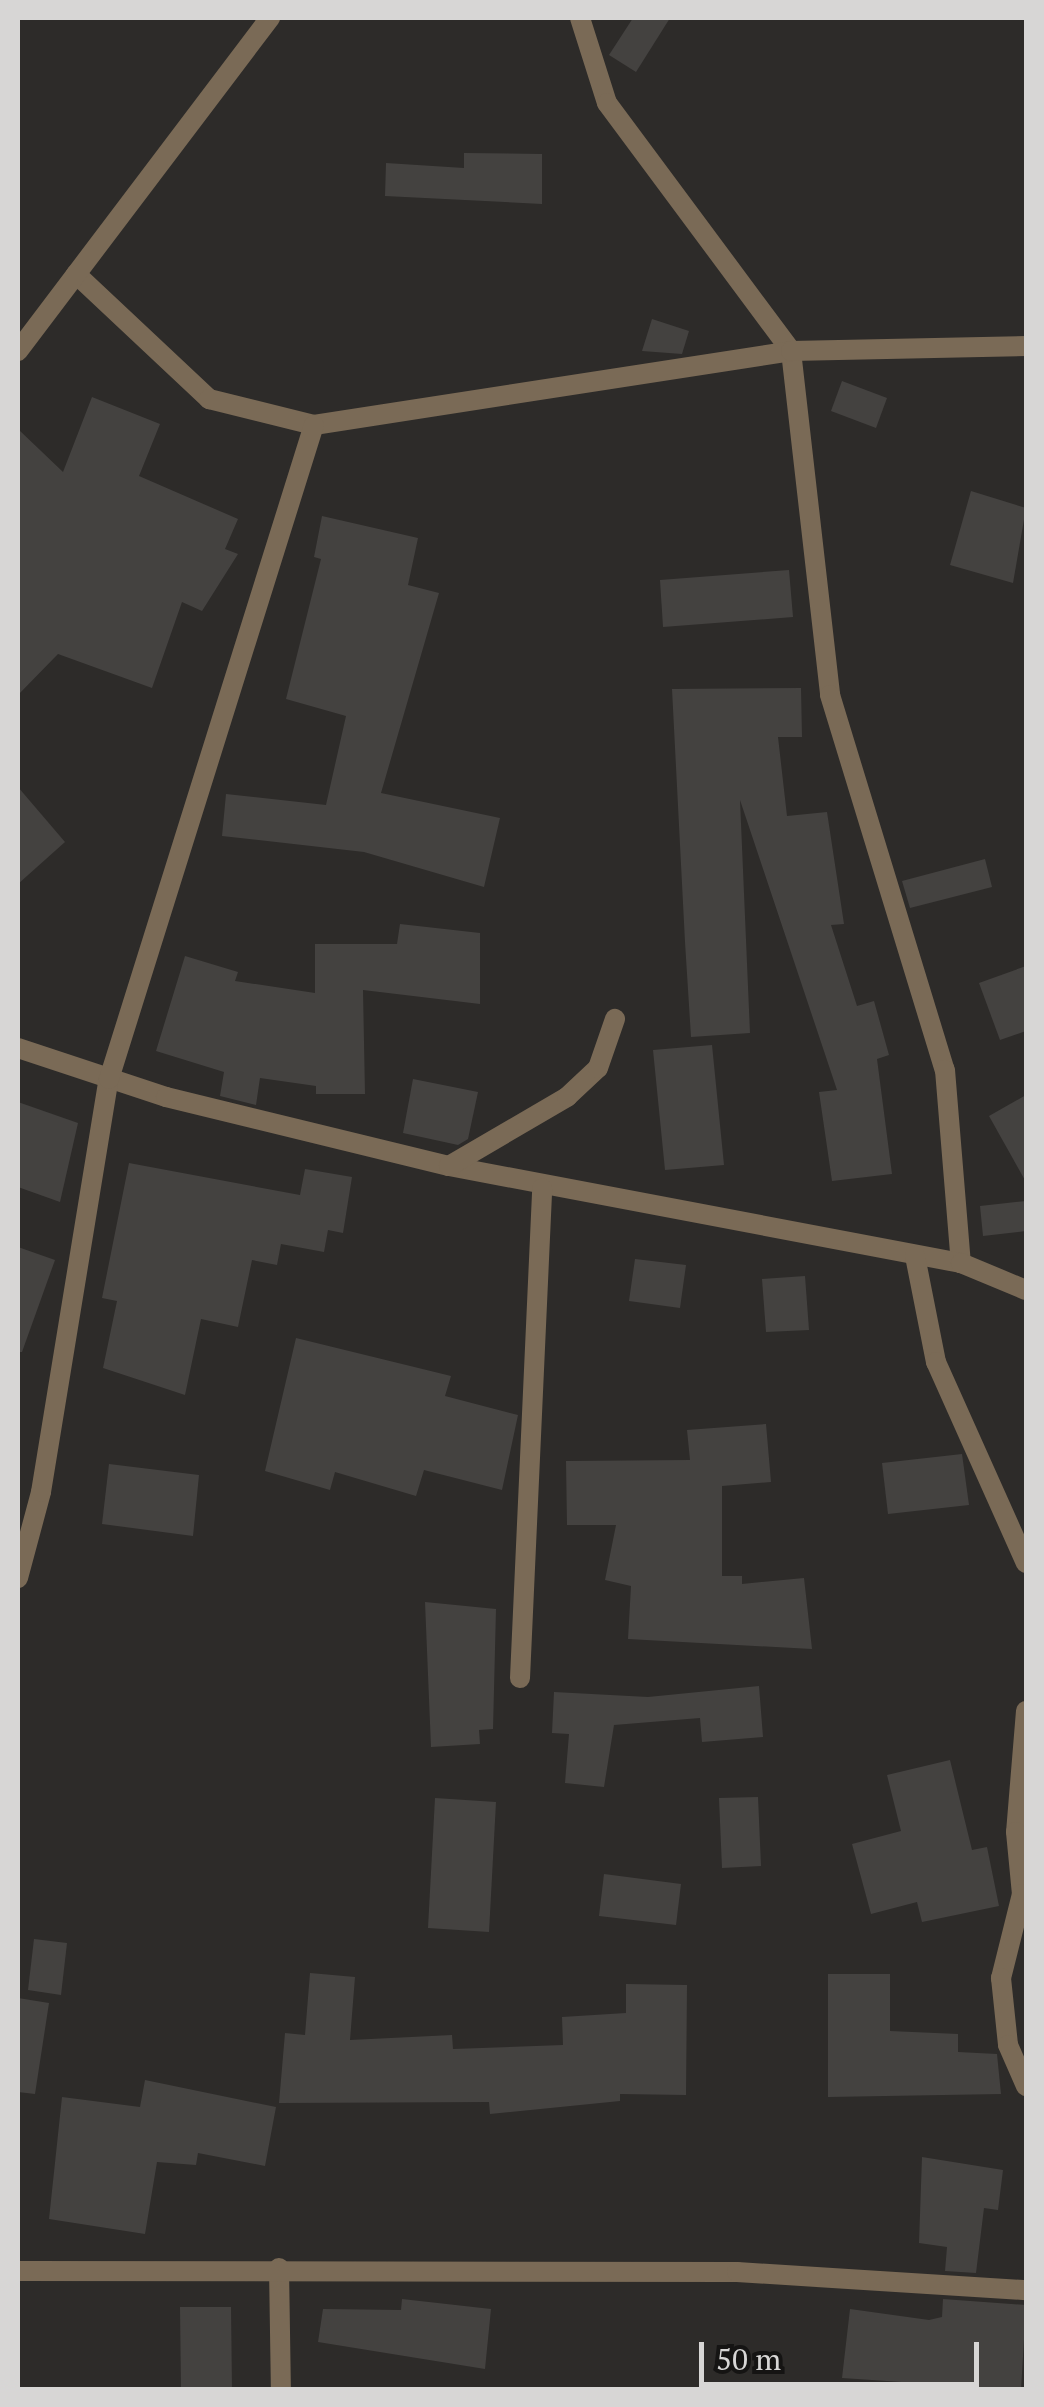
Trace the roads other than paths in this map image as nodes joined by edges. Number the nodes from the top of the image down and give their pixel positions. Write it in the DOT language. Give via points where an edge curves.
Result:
graph roads {
  1 [pos="270,18"];
  2 [pos="580,18"];
  3 [pos="76,274"];
  4 [pos="1026,346"];
  5 [pos="18,351"];
  6 [pos="791,351"];
  7 [pos="314,425"];
  8 [pos="614,1019"];
  9 [pos="18,1048"];
  10 [pos="110,1079"];
  11 [pos="449,1166"];
  12 [pos="542,1188"];
  13 [pos="916,1256"];
  14 [pos="961,1264"];
  15 [pos="1026,1290"];
  16 [pos="1026,1564"];
  17 [pos="18,1578"];
  18 [pos="520,1678"];
  19 [pos="1026,1711"];
  20 [pos="1026,2086"];
  21 [pos="279,2268"];
  22 [pos="18,2271"];
  23 [pos="1026,2290"];
  24 [pos="281,2390"];
  1 -- 3 [label="street"];
  2 -- 6 [label="street" via="607,103"];
  3 -- 5 [label="street"];
  3 -- 7 [label="street" via="209,398"];
  4 -- 6 [label="street"];
  6 -- 7 [label="street"];
  6 -- 14 [label="street" via="830,695 945,1070"];
  7 -- 10 [label="street"];
  8 -- 11 [label="street" via="598,1068 566,1097"];
  9 -- 10 [label="street"];
  10 -- 11 [label="street"];
  10 -- 17 [label="street" via="41,1492"];
  11 -- 12 [label="street"];
  12 -- 13 [label="street"];
  12 -- 18 [label="street" via="523,1466"];
  13 -- 14 [label="street"];
  13 -- 16 [label="street" via="936,1362"];
  14 -- 15 [label="street"];
  19 -- 20 [label="street" via="1016,1832 1022,1894 1001,1978 1008,2045"];
  21 -- 22 [label="street"];
  21 -- 23 [label="street" via="737,2272"];
  21 -- 24 [label="street"];
}
